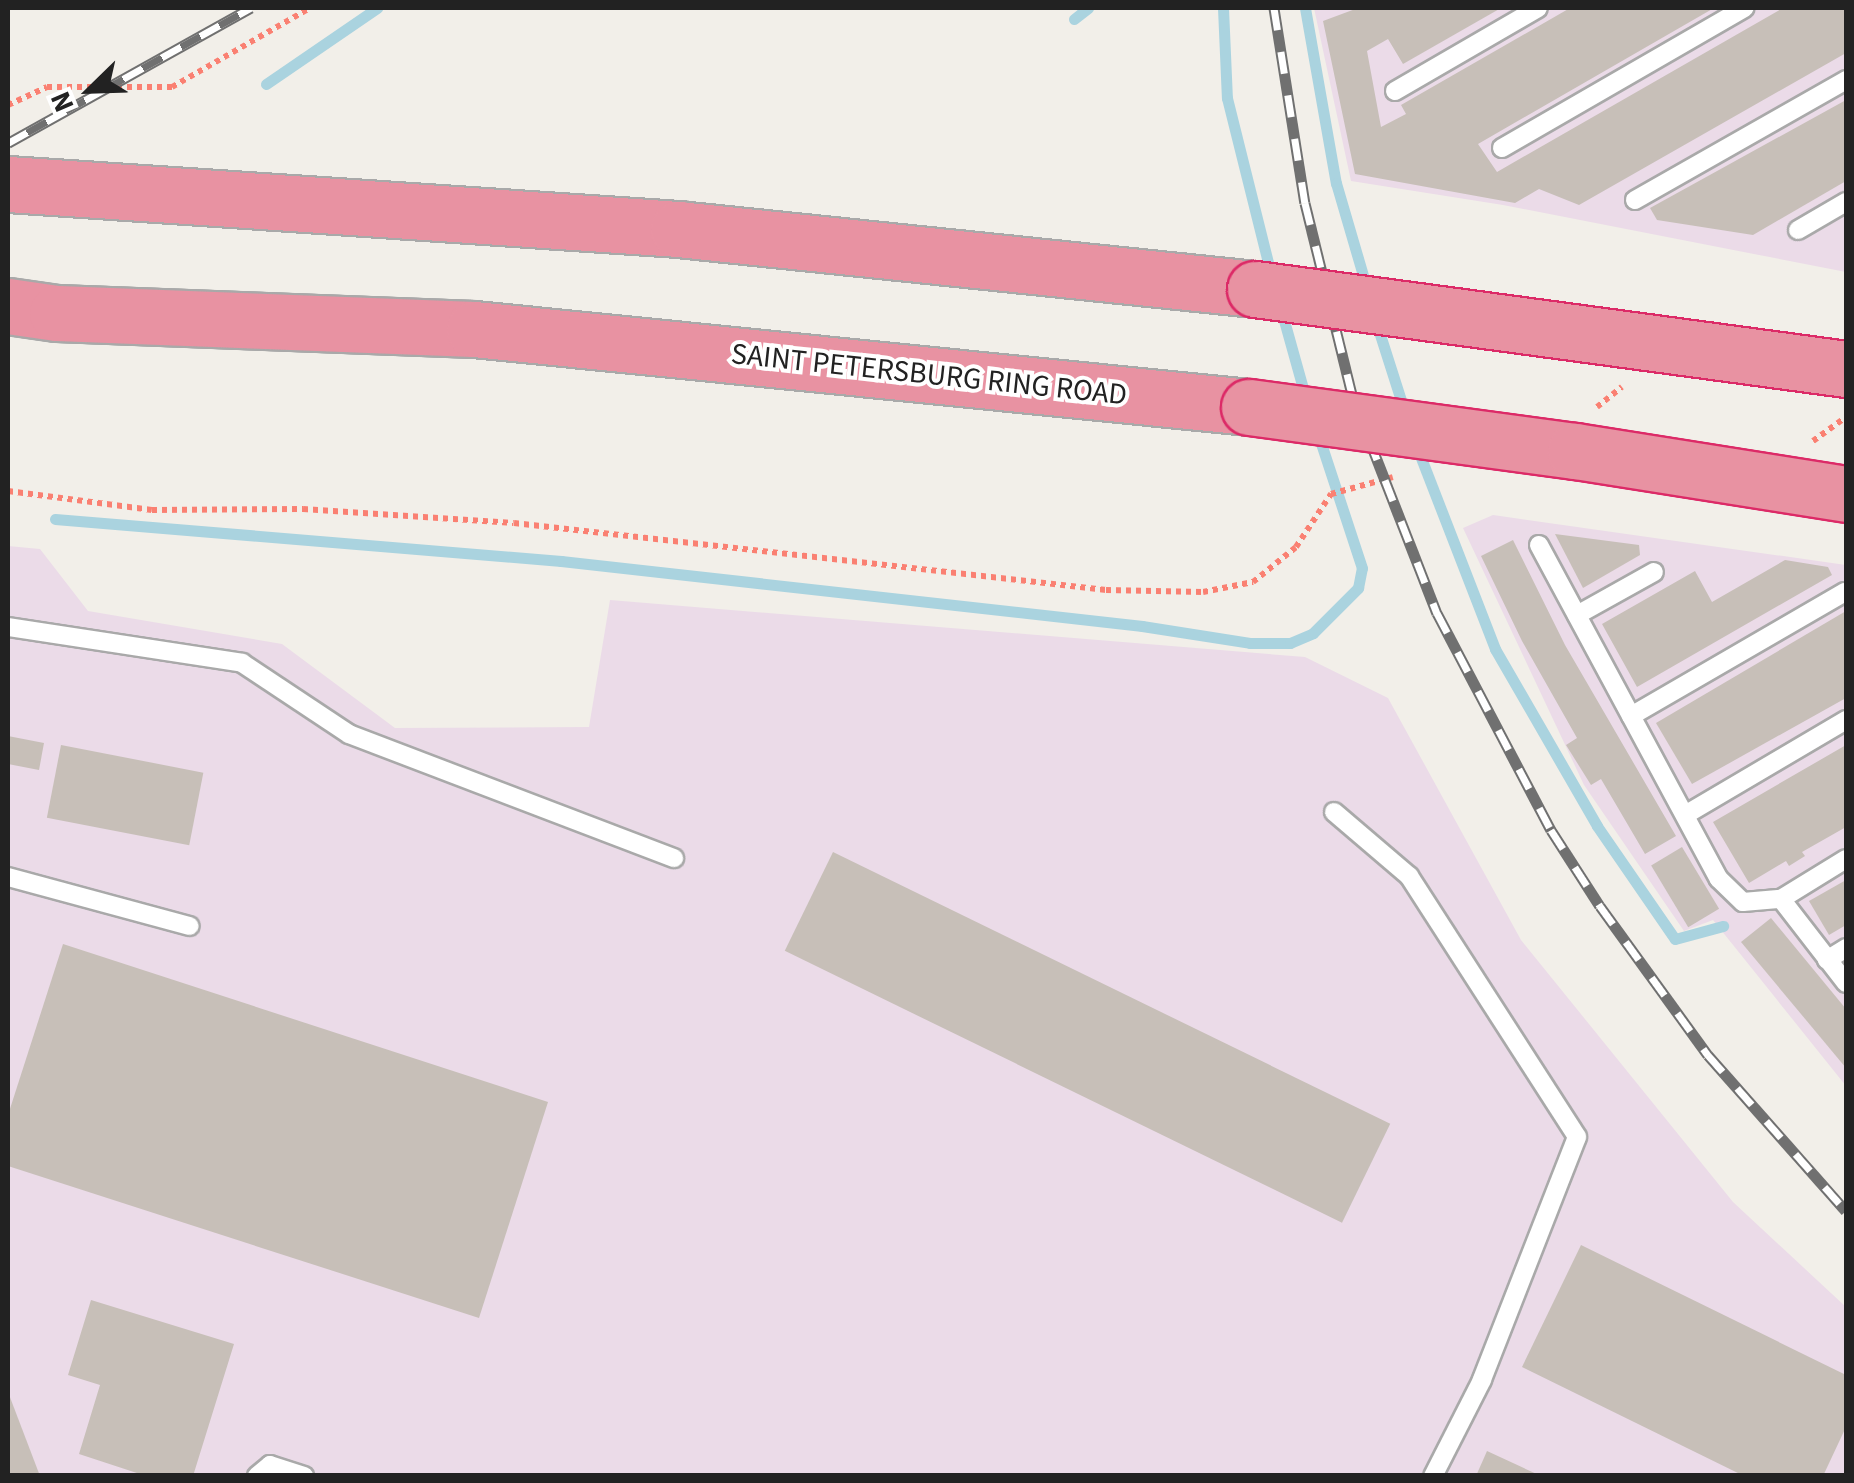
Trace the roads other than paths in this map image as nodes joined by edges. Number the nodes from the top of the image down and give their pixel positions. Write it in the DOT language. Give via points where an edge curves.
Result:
graph roads {
  1 [pos="1538,8"];
  2 [pos="1744,8"];
  3 [pos="1846,80"];
  4 [pos="1395,91"];
  5 [pos="1502,148"];
  6 [pos="8,184"];
  7 [pos="1635,200"];
  8 [pos="1846,202"];
  9 [pos="1798,230"];
  10 [pos="8,306"];
  11 [pos="1846,369"];
  12 [pos="1846,494"];
  13 [pos="1540,546"];
  14 [pos="1654,572"];
  15 [pos="1845,592"];
  16 [pos="1576,614"];
  17 [pos="8,627"];
  18 [pos="1631,716"];
  19 [pos="1846,720"];
  20 [pos="1334,812"];
  21 [pos="1684,815"];
  22 [pos="674,858"];
  23 [pos="1846,859"];
  24 [pos="8,877"];
  25 [pos="1781,899"];
  26 [pos="189,926"];
  27 [pos="1846,948"];
  28 [pos="1826,960"];
  29 [pos="1846,983"];
  30 [pos="257,1476"];
  31 [pos="304,1476"];
  32 [pos="1433,1476"];
  1 -- 4 [label="lane"];
  2 -- 5 [label="lane"];
  3 -- 7 [label="lane"];
  6 -- 11 [label="highway, bridge" via="678,228 1254,288"];
  8 -- 9 [label="lane"];
  10 -- 12 [label="highway, SAINT PETERSBURG RING ROAD, bridge" via="460,328 1070,389 1536,446"];
  13 -- 16 [label="lane"];
  14 -- 16 [label="lane"];
  15 -- 18 [label="lane"];
  16 -- 18 [label="lane"];
  17 -- 22 [label="lane" via="242,663 349,734"];
  18 -- 21 [label="lane"];
  19 -- 21 [label="lane"];
  20 -- 32 [label="lane" via="1409,876 1578,1137 1482,1380"];
  21 -- 25 [label="lane" via="1719,879 1743,902"];
  23 -- 25 [label="lane"];
  24 -- 26 [label="lane"];
  25 -- 28 [label="lane"];
  27 -- 28 [label="lane"];
  28 -- 29 [label="lane"];
  30 -- 31 [label="lane" via="270,1465"];
}
